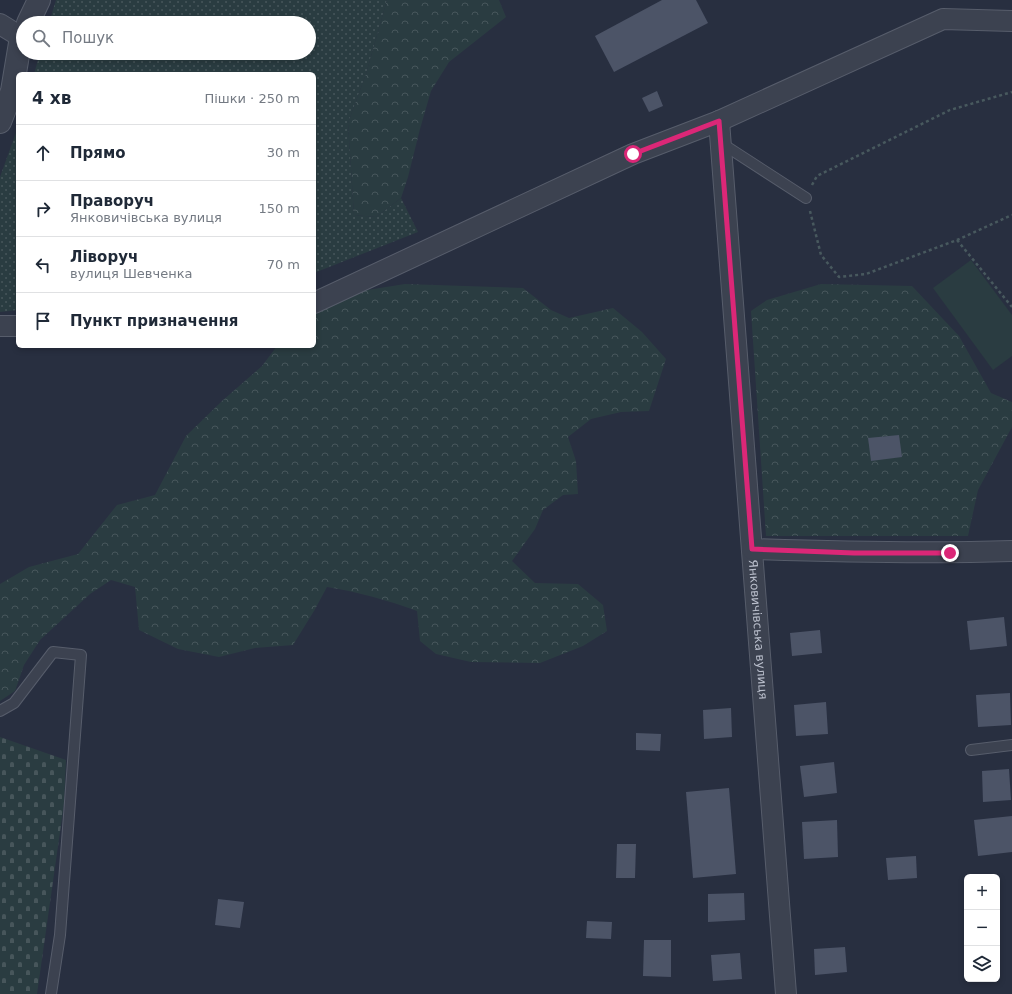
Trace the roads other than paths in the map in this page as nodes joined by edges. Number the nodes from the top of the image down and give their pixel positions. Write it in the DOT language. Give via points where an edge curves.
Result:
graph roads {
  1 [pos="39,0"];
  2 [pos="31,16"];
  3 [pos="1012,21"];
  4 [pos="0,24"];
  5 [pos="16,29"];
  6 [pos="18,60"];
  7 [pos="719,121"];
  8 [pos="0,122"];
  9 [pos="721,143"];
  10 [pos="806,198"];
  11 [pos="316,302"];
  12 [pos="0,326"];
  13 [pos="16,326"];
  14 [pos="752,549"];
  15 [pos="1012,551"];
  16 [pos="0,711"];
  17 [pos="1012,745"];
  18 [pos="971,750"];
  19 [pos="51,994"];
  20 [pos="786,994"];
  1 -- 2 [label="street"];
  3 -- 7 [label="street" via="943,19"];
  4 -- 5 [label="street"];
  6 -- 8 [label="street" via="12,91"];
  7 -- 9 [label="street, Янковичівська вулиця"];
  7 -- 11 [label="street" via="633,154"];
  9 -- 10 [label="lane"];
  9 -- 14 [label="street, Янковичівська вулиця"];
  12 -- 13 [label="street"];
  14 -- 15 [label="street" via="854,553"];
  14 -- 20 [label="street, Янковичівська вулиця"];
  16 -- 19 [label="lane" via="14,703 53,652 81,655 60,935"];
  17 -- 18 [label="lane"];
}
